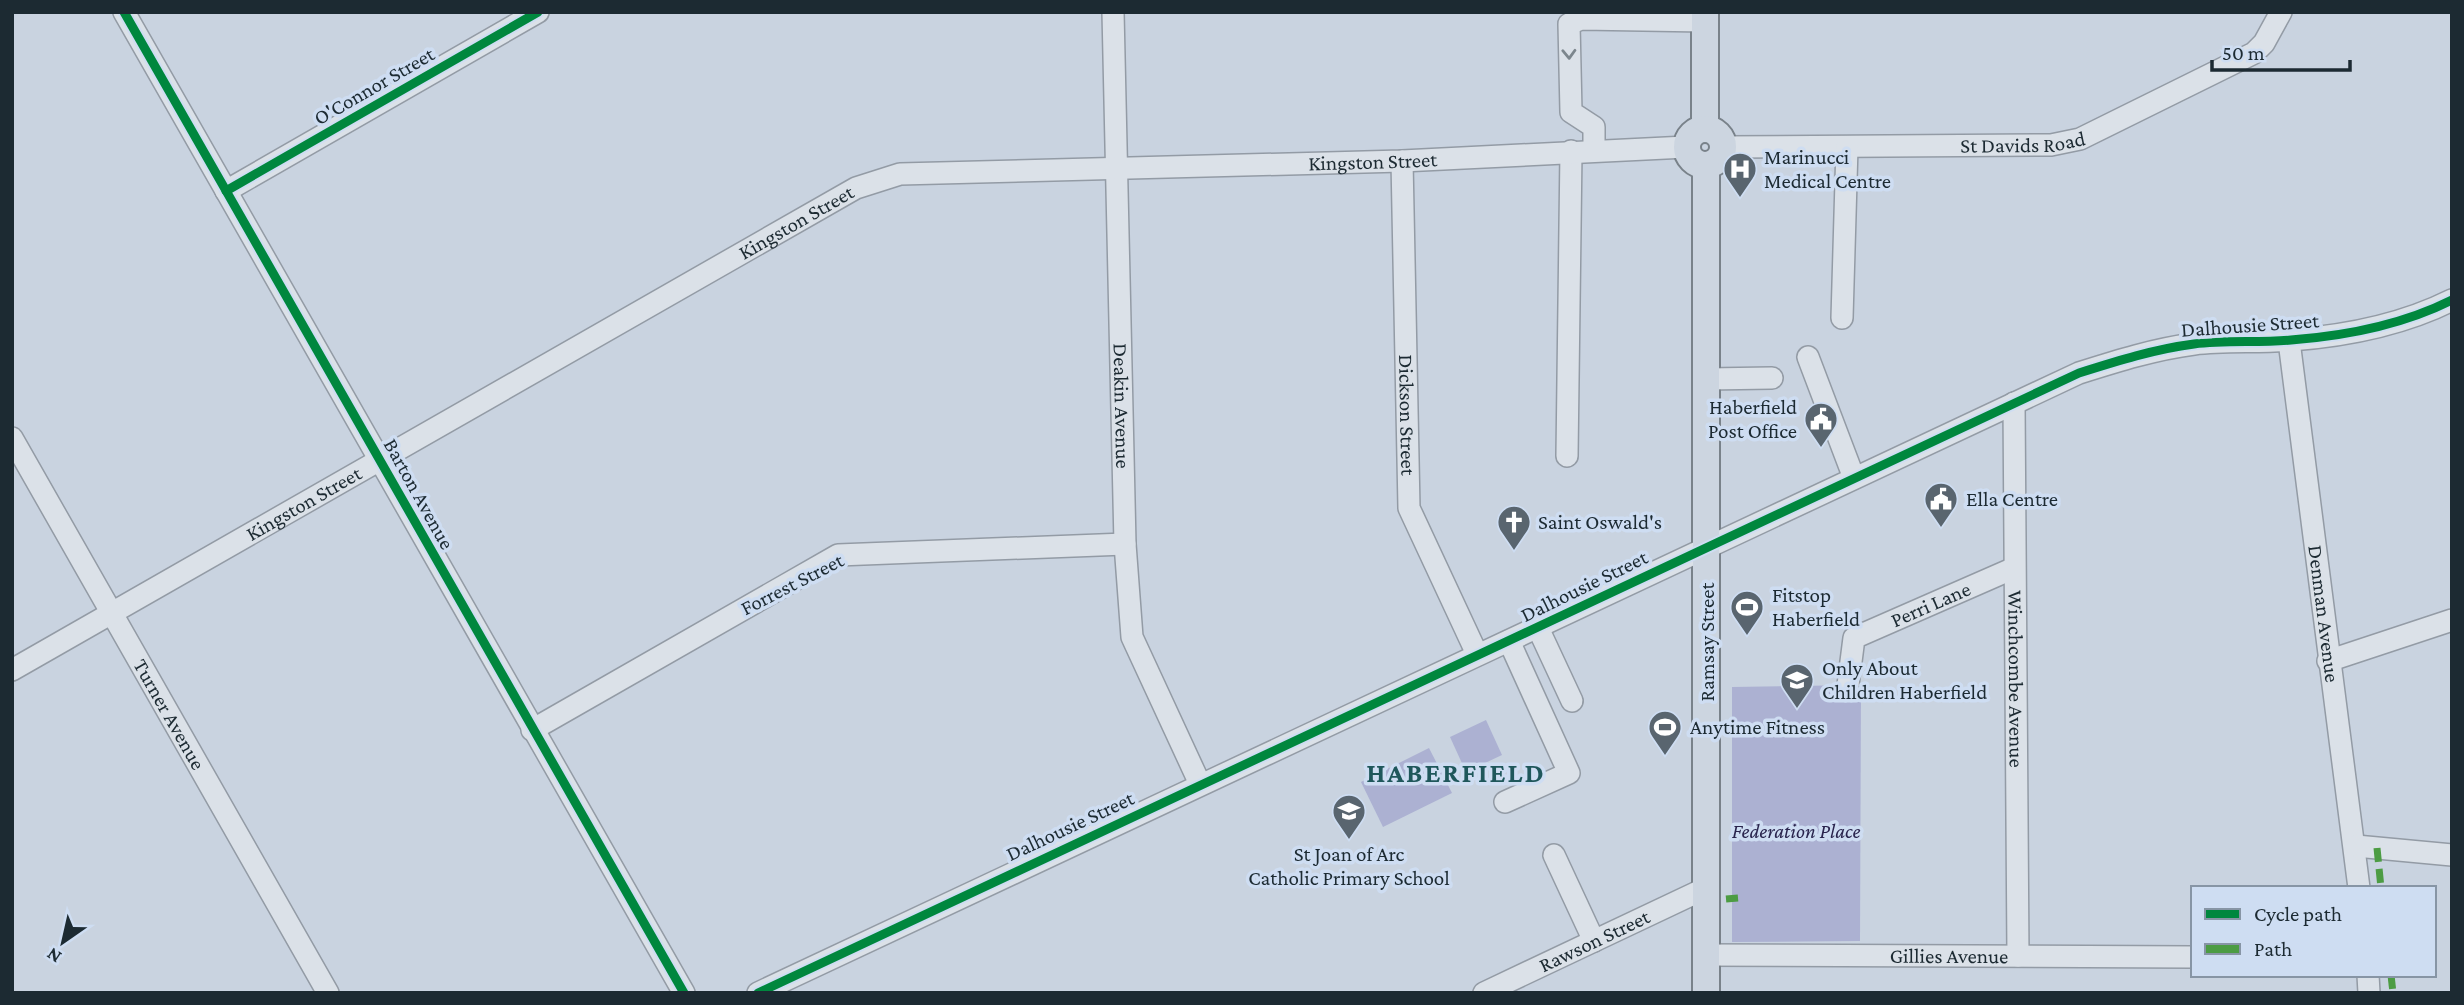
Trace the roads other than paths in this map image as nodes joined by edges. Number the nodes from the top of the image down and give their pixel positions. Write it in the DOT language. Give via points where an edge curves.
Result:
graph roads {
  1 [pos="124,12"];
  2 [pos="538,12"];
  3 [pos="1113,12"];
  4 [pos="2281,12"];
  5 [pos="1705,17"];
  6 [pos="1714,138"];
  7 [pos="1847,147"];
  8 [pos="1686,148"];
  9 [pos="1594,150"];
  10 [pos="1571,151"];
  11 [pos="1402,161"];
  12 [pos="1706,166"];
  13 [pos="1115,167"];
  14 [pos="226,191"];
  15 [pos="2452,300"];
  16 [pos="1842,318"];
  17 [pos="2289,341"];
  18 [pos="1808,357"];
  19 [pos="1772,378"];
  20 [pos="1707,379"];
  21 [pos="2014,403"];
  22 [pos="12,438"];
  23 [pos="1567,456"];
  24 [pos="381,461"];
  25 [pos="1854,478"];
  26 [pos="1125,544"];
  27 [pos="1707,546"];
  28 [pos="2014,568"];
  29 [pos="113,613"];
  30 [pos="2452,620"];
  31 [pos="1538,628"];
  32 [pos="1509,641"];
  33 [pos="1477,654"];
  34 [pos="2328,661"];
  35 [pos="12,670"];
  36 [pos="1848,685"];
  37 [pos="1572,701"];
  38 [pos="532,730"];
  39 [pos="1200,784"];
  40 [pos="1505,802"];
  41 [pos="2356,846"];
  42 [pos="1554,855"];
  43 [pos="2452,855"];
  44 [pos="2359,886"];
  45 [pos="1706,888"];
  46 [pos="1594,941"];
  47 [pos="1706,956"];
  48 [pos="2018,956"];
  49 [pos="2191,957"];
  50 [pos="789,986"];
  51 [pos="328,993"];
  52 [pos="684,993"];
  53 [pos="758,993"];
  54 [pos="1484,993"];
  55 [pos="1706,993"];
  1 -- 14 [label="street, Barton Avenue"];
  2 -- 14 [label="street, O'Connor Street"];
  3 -- 13 [label="street, Deakin Avenue"];
  4 -- 7 [label="street, St Davids Road" via="2254,53 2080,139 2051,145"];
  5 -- 6 [label="main road"];
  5 -- 9 [label="street, one-way" via="1581,19 1569,24 1571,112 1594,127"];
  6 -- 7 [label="street, St Davids Road"];
  6 -- 8 [label="main road" via="1692,134"];
  6 -- 12 [label="main road" via="1717,162"];
  7 -- 16 [label="street"];
  8 -- 9 [label="street, Kingston Street"];
  8 -- 12 [label="main road" via="1692,161"];
  9 -- 10 [label="street, Kingston Street"];
  10 -- 11 [label="street, Kingston Street"];
  10 -- 23 [label="street"];
  11 -- 13 [label="street, Kingston Street"];
  11 -- 33 [label="street, Dickson Street" via="1409,508"];
  12 -- 20 [label="main road, Ramsay Street"];
  13 -- 24 [label="street, Kingston Street" via="901,174 856,188"];
  13 -- 26 [label="street, Deakin Avenue"];
  14 -- 24 [label="street, Barton Avenue"];
  15 -- 17 [label="street, Dalhousie Street" via="2394,322"];
  17 -- 21 [label="street, Dalhousie Street" via="2227,341 2161,350 2079,373"];
  17 -- 34 [label="street, Denman Avenue"];
  18 -- 25 [label="street"];
  19 -- 20 [label="street"];
  20 -- 27 [label="main road, Ramsay Street"];
  21 -- 25 [label="street, Dalhousie Street"];
  21 -- 28 [label="street, Winchcombe Avenue"];
  22 -- 29 [label="street, Turner Avenue"];
  24 -- 29 [label="street, Kingston Street"];
  24 -- 38 [label="street, Barton Avenue"];
  25 -- 27 [label="street, Dalhousie Street"];
  26 -- 38 [label="street, Forrest Street" via="838,555"];
  26 -- 39 [label="street, Deakin Avenue" via="1132,637"];
  27 -- 31 [label="street, Dalhousie Street"];
  27 -- 45 [label="main road, Ramsay Street"];
  28 -- 36 [label="street, Perri Lane" via="1854,638"];
  28 -- 48 [label="street, Winchcombe Avenue"];
  29 -- 35 [label="street, Kingston Street"];
  29 -- 51 [label="street, Turner Avenue"];
  30 -- 34 [label="street"];
  31 -- 32 [label="street, Dalhousie Street"];
  31 -- 37 [label="street"];
  32 -- 33 [label="street, Dalhousie Street"];
  32 -- 40 [label="street" via="1569,773"];
  33 -- 39 [label="street, Dalhousie Street"];
  34 -- 41 [label="street, Denman Avenue"];
  38 -- 52 [label="street, Barton Avenue"];
  39 -- 50 [label="street, Dalhousie Street"];
  41 -- 43 [label="street"];
  41 -- 44 [label="street, Denman Avenue"];
  42 -- 46 [label="street"];
  45 -- 46 [label="street, Rawson Street"];
  45 -- 47 [label="main road, Ramsay Street"];
  46 -- 54 [label="street, Rawson Street"];
  47 -- 48 [label="street, Gillies Avenue"];
  47 -- 55 [label="main road, Ramsay Street"];
  48 -- 49 [label="street, Gillies Avenue"];
  50 -- 53 [label="street, Dalhousie Street"];
}
